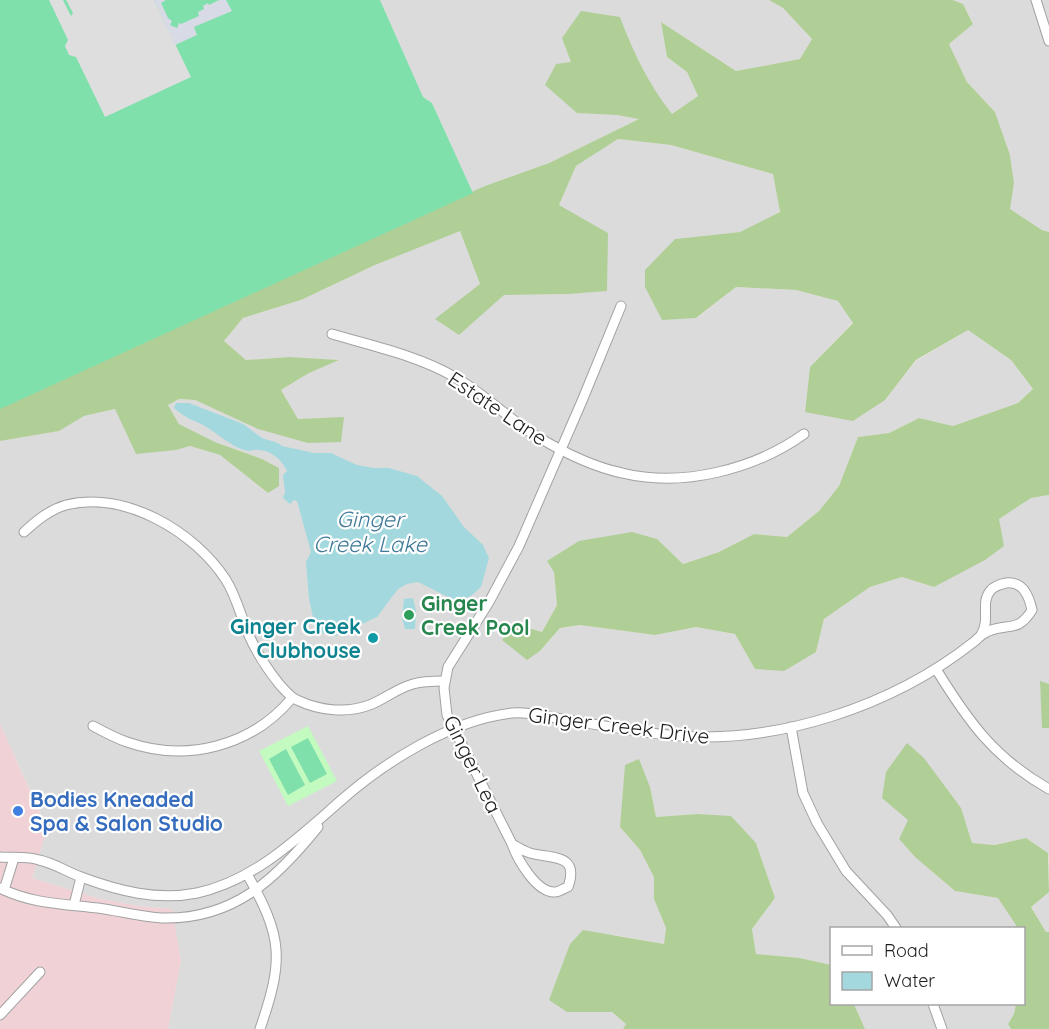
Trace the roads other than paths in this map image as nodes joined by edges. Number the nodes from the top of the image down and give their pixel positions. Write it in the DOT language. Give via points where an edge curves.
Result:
graph roads {
  1 [pos="1036,0"];
  2 [pos="1049,41"];
  3 [pos="621,306"];
  4 [pos="332,333"];
  5 [pos="804,434"];
  6 [pos="561,450"];
  7 [pos="24,532"];
  8 [pos="981,636"];
  9 [pos="936,669"];
  10 [pos="444,681"];
  11 [pos="292,698"];
  12 [pos="93,726"];
  13 [pos="791,727"];
  14 [pos="453,729"];
  15 [pos="1049,789"];
  16 [pos="333,808"];
  17 [pos="512,844"];
  18 [pos="0,857"];
  19 [pos="14,858"];
  20 [pos="247,874"];
  21 [pos="81,877"];
  22 [pos="2,889"];
  23 [pos="256,890"];
  24 [pos="74,905"];
  25 [pos="895,927"];
  26 [pos="40,972"];
  27 [pos="933,1005"];
  28 [pos="0,1015"];
  29 [pos="260,1029"];
  30 [pos="942,1029"];
  1 -- 2 [label="street"];
  3 -- 6 [label="street"];
  4 -- 6 [label="street, Estate Lane" via="452,375"];
  5 -- 6 [label="street, Estate Lane" via="785,447 738,465 670,478 622,473"];
  6 -- 10 [label="street" via="510,564 451,661"];
  7 -- 11 [label="street" via="44,514 64,506 94,503 134,510 172,529 197,548 225,579 260,657"];
  8 -- 8 [label="street, Ginger Creek Drive" via="990,630 1016,626 1026,619 1032,610 1023,588 1013,582 999,584 990,591 986,602 987,626"];
  8 -- 9 [label="street, Ginger Creek Drive"];
  9 -- 13 [label="street, Ginger Creek Drive" via="867,704"];
  9 -- 15 [label="street" via="963,713 996,751"];
  10 -- 11 [label="street" via="414,684 372,704 342,710 314,707"];
  10 -- 14 [label="street, Ginger Lea" via="444,702"];
  11 -- 12 [label="street" via="251,734 205,748 144,747"];
  13 -- 14 [label="street, Ginger Creek Drive" via="720,737 670,735 516,712 482,718"];
  13 -- 25 [label="street" via="803,793 817,822 846,871"];
  14 -- 16 [label="street, Ginger Creek Drive" via="384,768"];
  14 -- 17 [label="street, Ginger Lea"];
  16 -- 20 [label="street, Ginger Creek Drive"];
  16 -- 23 [label="street, Ginger Creek Drive" via="290,860"];
  17 -- 17 [label="street, Ginger Lea" via="567,863 572,877 568,887 556,892 543,888 530,877"];
  18 -- 19 [label="street, Ginger Creek Drive"];
  19 -- 21 [label="street, Ginger Creek Drive" via="38,859"];
  19 -- 22 [label="street, Ginger Creek Drive"];
  20 -- 21 [label="street, Ginger Creek Drive" via="215,888 176,896 131,893"];
  20 -- 23 [label="street"];
  21 -- 24 [label="street"];
  22 -- 24 [label="street, Ginger Creek Drive" via="39,902"];
  23 -- 24 [label="street, Ginger Creek Drive" via="225,907 182,917 146,917"];
  23 -- 29 [label="street" via="273,928 277,950 274,986"];
  26 -- 28 [label="street"];
  27 -- 30 [label="street"];
}
